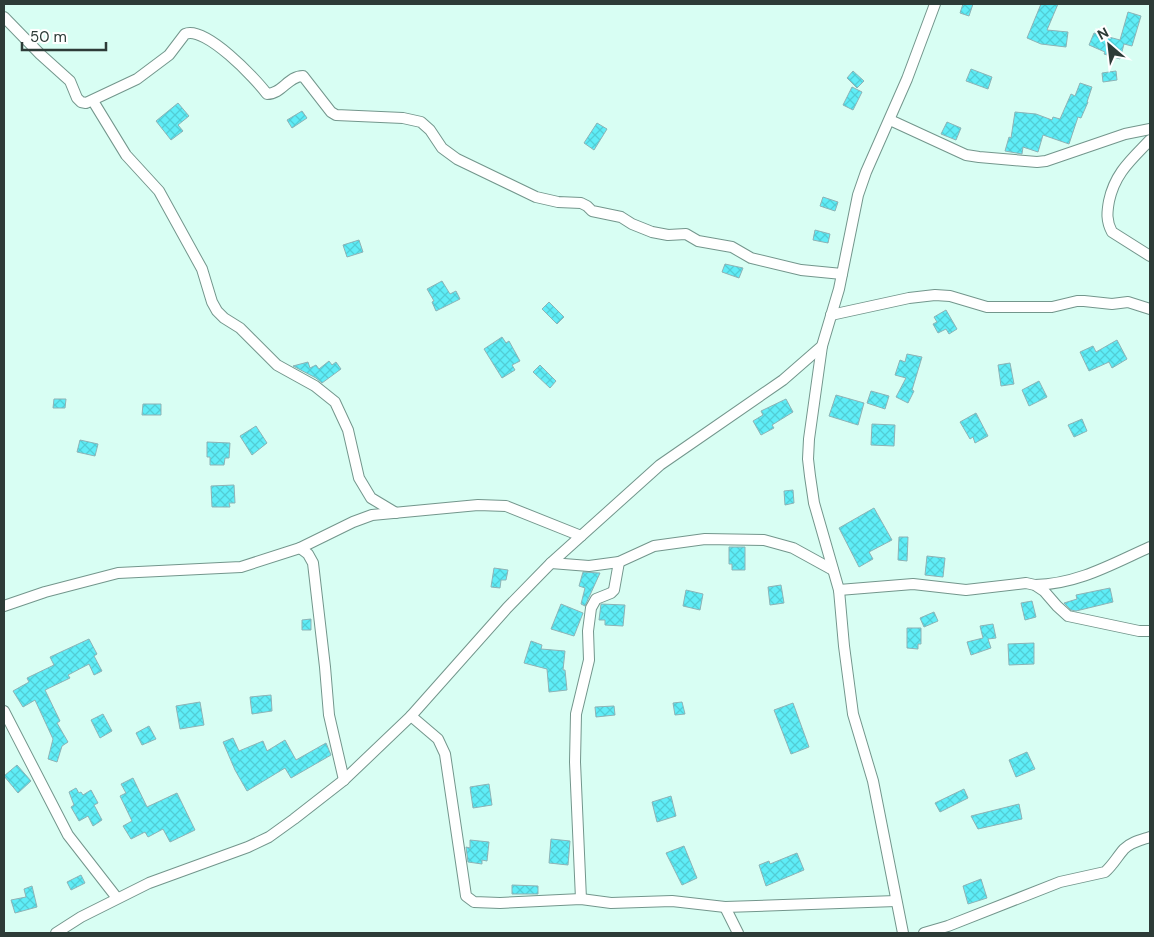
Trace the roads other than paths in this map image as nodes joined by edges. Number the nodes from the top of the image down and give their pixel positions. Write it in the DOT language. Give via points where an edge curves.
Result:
graph roads {
  1 [pos="934,4"];
  2 [pos="4,17"];
  3 [pos="93,101"];
  4 [pos="890,120"];
  5 [pos="1150,129"];
  6 [pos="1150,140"];
  7 [pos="1150,256"];
  8 [pos="842,274"];
  9 [pos="1150,309"];
  10 [pos="831,315"];
  11 [pos="822,346"];
  12 [pos="396,513"];
  13 [pos="581,536"];
  14 [pos="1150,547"];
  15 [pos="300,548"];
  16 [pos="619,562"];
  17 [pos="551,563"];
  18 [pos="833,570"];
  19 [pos="1035,585"];
  20 [pos="840,590"];
  21 [pos="4,606"];
  22 [pos="1150,631"];
  23 [pos="4,711"];
  24 [pos="411,716"];
  25 [pos="344,780"];
  26 [pos="1150,837"];
  27 [pos="117,898"];
  28 [pos="581,899"];
  29 [pos="896,902"];
  30 [pos="725,907"];
  31 [pos="56,933"];
  32 [pos="738,933"];
  33 [pos="903,933"];
  34 [pos="924,933"];
  1 -- 4 [label="street"];
  2 -- 3 [label="street" via="70,81 80,102"];
  3 -- 8 [label="street" via="137,79 169,55 185,34 196,33 226,52 258,81 267,94 296,76 303,76 336,115 403,118 421,122 452,156 536,197 581,203 592,211 621,217 652,232 686,234 698,240 732,247 751,258 801,270"];
  3 -- 12 [label="street" via="126,156 159,191 202,269 217,310 277,365 315,386 335,402 348,430 359,478 371,498"];
  4 -- 5 [label="street" via="966,155 1037,162"];
  4 -- 8 [label="street" via="858,195"];
  6 -- 7 [label="street" via="1121,170 1107,211 1112,232"];
  8 -- 10 [label="street"];
  9 -- 10 [label="street" via="1128,302 1084,301 1052,307 987,307 935,295"];
  10 -- 11 [label="street"];
  11 -- 13 [label="street" via="784,380 660,466"];
  11 -- 18 [label="street" via="808,459 814,503"];
  12 -- 13 [label="street" via="506,506"];
  12 -- 15 [label="street" via="362,518"];
  13 -- 17 [label="street"];
  14 -- 19 [label="street" via="1078,579"];
  15 -- 21 [label="street" via="235,568 118,573"];
  15 -- 25 [label="street" via="313,563 329,715"];
  16 -- 17 [label="street" via="589,566"];
  16 -- 18 [label="street" via="665,544 705,539 764,540 793,548"];
  16 -- 28 [label="street" via="614,590 596,599 591,608 589,660 576,714 574,762"];
  17 -- 24 [label="street"];
  18 -- 20 [label="street"];
  19 -- 20 [label="street" via="1016,583 956,590 914,584"];
  19 -- 22 [label="street" via="1068,616"];
  20 -- 29 [label="street" via="853,714 873,781"];
  23 -- 27 [label="street" via="68,835"];
  24 -- 25 [label="street"];
  24 -- 28 [label="street" via="438,739 445,754 469,899 500,903"];
  25 -- 27 [label="street" via="269,837"];
  26 -- 34 [label="street" via="1124,849 1105,872 1060,882"];
  27 -- 31 [label="street"];
  28 -- 30 [label="street" via="611,903 672,901"];
  29 -- 30 [label="street"];
  29 -- 33 [label="street"];
  30 -- 32 [label="street"];
}
